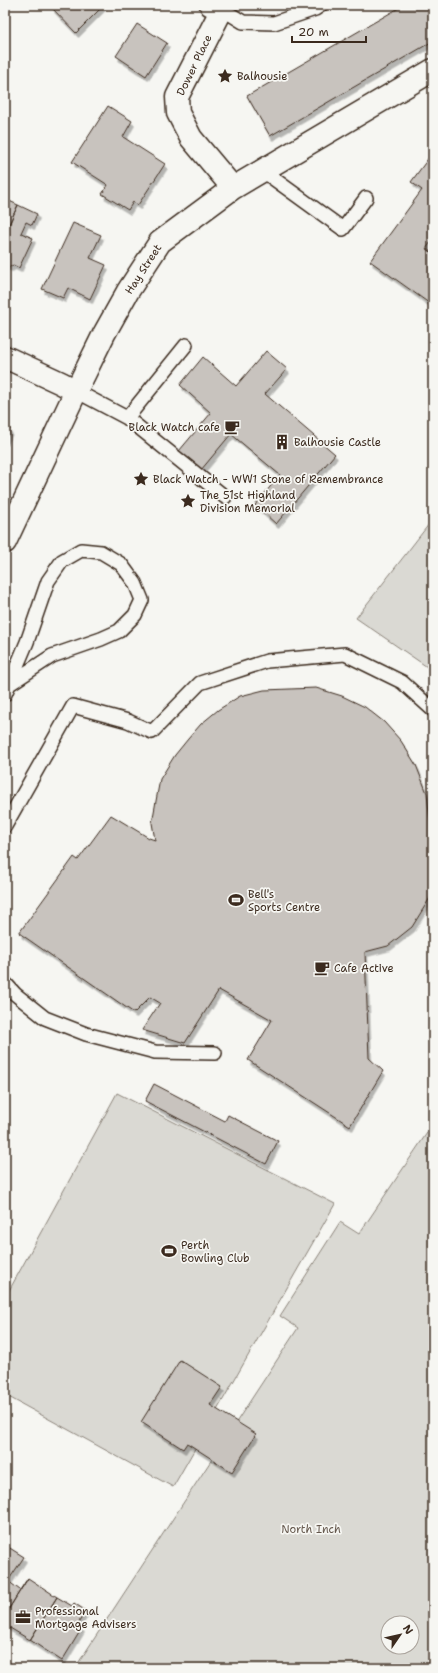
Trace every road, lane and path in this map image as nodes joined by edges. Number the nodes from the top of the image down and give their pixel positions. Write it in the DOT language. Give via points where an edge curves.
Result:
graph roads {
  1 [pos="321,5"];
  2 [pos="216,7"];
  3 [pos="433,70"];
  4 [pos="263,171"];
  5 [pos="233,188"];
  6 [pos="366,198"];
  7 [pos="186,345"];
  8 [pos="5,357"];
  9 [pos="76,391"];
  10 [pos="127,418"];
  11 [pos="225,497"];
  12 [pos="5,542"];
  13 [pos="8,689"];
  14 [pos="433,710"];
  15 [pos="5,826"];
  16 [pos="5,983"];
  17 [pos="215,1053"];
  1 -- 2 [label="lane" via="274,24 243,22"];
  2 -- 5 [label="street, Dower Place" via="177,97 178,113 191,138"];
  3 -- 4 [label="street, Hay Street"];
  4 -- 5 [label="street, Hay Street"];
  4 -- 6 [label="lane" via="343,229"];
  5 -- 9 [label="street, Hay Street" via="160,242 128,291"];
  7 -- 10 [label="lane"];
  8 -- 9 [label="street"];
  9 -- 10 [label="lane"];
  9 -- 12 [label="street, Hay Street"];
  10 -- 11 [label="lane"];
  13 -- 13 [label="lane" via="52,656 101,640 119,630 135,616 142,600 135,583 121,564 101,552 81,550 62,561 48,581"];
  14 -- 15 [label="lane" via="402,682 345,654 266,661 200,683 152,732 128,721 73,706"];
  16 -- 17 [label="lane" via="45,1018 86,1034 156,1052"];
}
